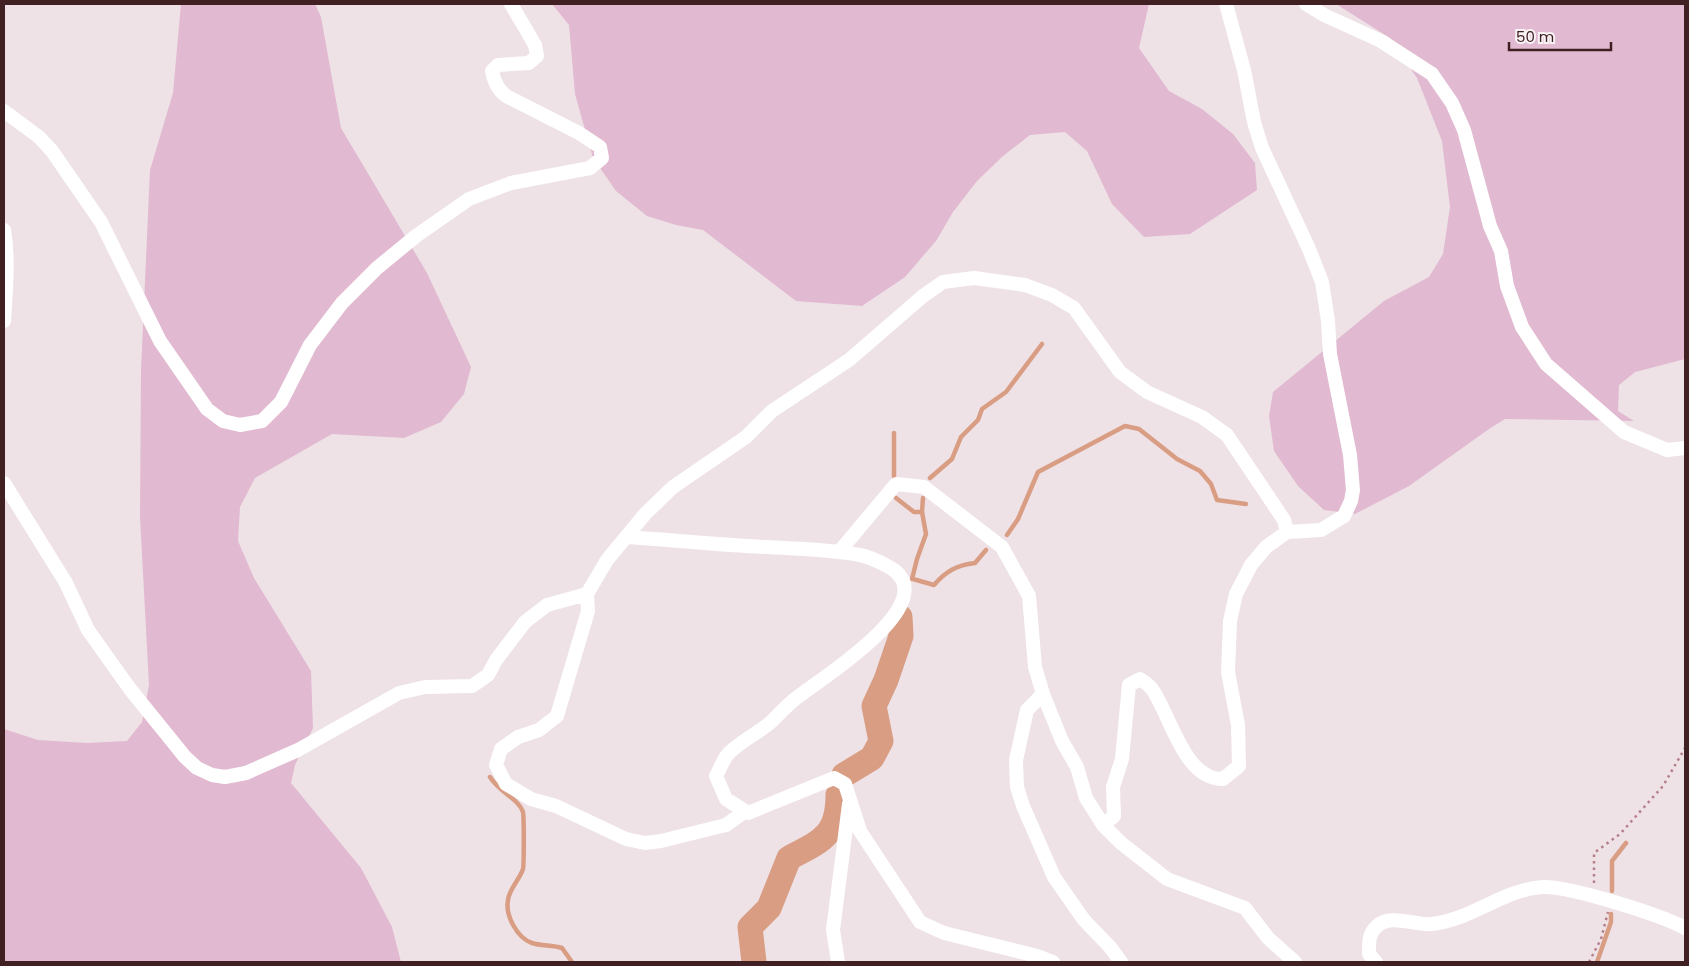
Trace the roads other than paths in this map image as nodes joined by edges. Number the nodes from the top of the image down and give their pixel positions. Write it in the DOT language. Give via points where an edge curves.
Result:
graph roads {
  1 [pos="511,4"];
  2 [pos="1226,4"];
  3 [pos="1306,4"];
  4 [pos="4,111"];
  5 [pos="4,230"];
  6 [pos="4,321"];
  7 [pos="1685,448"];
  8 [pos="4,483"];
  9 [pos="1287,532"];
  10 [pos="627,537"];
  11 [pos="839,552"];
  12 [pos="587,594"];
  13 [pos="1043,694"];
  14 [pos="849,800"];
  15 [pos="748,813"];
  16 [pos="1103,825"];
  17 [pos="1685,928"];
  18 [pos="838,962"];
  19 [pos="1053,962"];
  20 [pos="1121,962"];
  21 [pos="1295,962"];
  22 [pos="1376,962"];
  1 -- 4 [label="street" via="537,56 529,63 498,65 492,71 493,80 501,93 579,132 600,147 602,158 590,168 511,183 469,199 416,236 342,303 310,345 281,402 262,420 250,425 224,421 207,409 160,341 101,222 52,151"];
  2 -- 9 [label="street" via="1262,148 1322,282 1330,354 1350,455 1353,490 1344,516 1321,530"];
  3 -- 7 [label="street" via="1324,16 1381,41 1432,74 1452,103 1464,130 1490,226 1501,251 1507,286 1522,327 1546,364 1624,432 1667,450"];
  5 -- 6 [label="street" via="7,283"];
  8 -- 12 [label="street" via="66,583 88,630 130,689 185,758 212,775 225,777 246,773 298,750 399,693 425,687 472,686 488,675 525,622 547,605"];
  9 -- 10 [label="street" via="1284,520 1227,435 1202,417 1147,392 1120,372 1074,308 1025,285 974,278 943,282 923,296 849,360 772,411 746,437 673,487"];
  9 -- 16 [label="street" via="1266,546 1251,565 1236,594 1230,621 1228,672 1238,725 1239,766 1223,780 1212,780 1199,771 1178,739 1152,688 1140,679 1129,685 1122,759 1114,787 1114,816"];
  10 -- 11 [label="street"];
  10 -- 12 [label="street" via="607,560"];
  11 -- 13 [label="street" via="896,484 924,487 1002,547 1029,596 1035,667"];
  11 -- 15 [label="street" via="862,556 892,569 900,574 905,592 889,623 870,643 728,754 716,776 726,800"];
  12 -- 15 [label="street" via="588,611 557,716 539,730 518,737 501,749 496,766 506,784 530,799 556,806 626,839 645,843 726,825 744,812"];
  13 -- 16 [label="street" via="1062,741 1077,767 1086,798"];
  13 -- 20 [label="street" via="1028,710 1016,760 1017,787 1054,877 1084,920"];
  14 -- 15 [label="street" via="845,784 834,778"];
  14 -- 18 [label="street" via="833,930"];
  14 -- 19 [label="street" via="860,831 920,922 944,933"];
  16 -- 21 [label="street" via="1167,880 1245,908 1268,938"];
  17 -- 22 [label="street" via="1596,898 1544,887 1510,895 1474,912 1432,924 1388,920 1377,926 1369,939 1369,954"];
}
